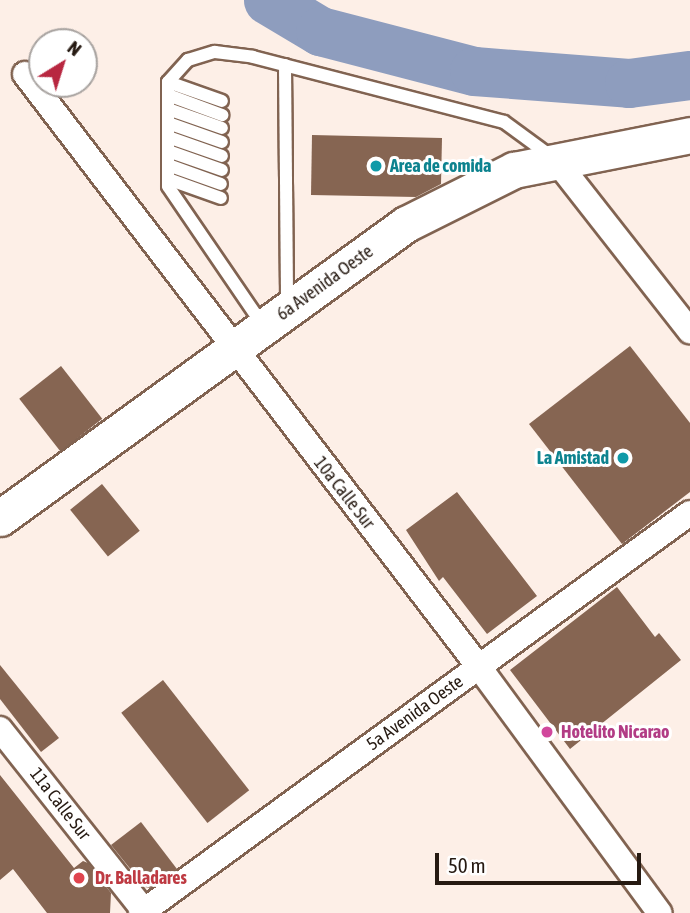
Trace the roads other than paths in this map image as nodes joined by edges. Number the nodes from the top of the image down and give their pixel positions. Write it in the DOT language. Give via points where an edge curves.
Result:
graph roads {
  1 [pos="285,65"];
  2 [pos="25,74"];
  3 [pos="169,82"];
  4 [pos="169,95"];
  5 [pos="222,101"];
  6 [pos="168,109"];
  7 [pos="222,115"];
  8 [pos="168,123"];
  9 [pos="222,128"];
  10 [pos="690,135"];
  11 [pos="168,137"];
  12 [pos="222,142"];
  13 [pos="168,151"];
  14 [pos="222,156"];
  15 [pos="555,159"];
  16 [pos="168,165"];
  17 [pos="222,170"];
  18 [pos="168,179"];
  19 [pos="221,184"];
  20 [pos="221,198"];
  21 [pos="275,319"];
  22 [pos="690,331"];
  23 [pos="232,350"];
  24 [pos="690,513"];
  25 [pos="0,518"];
  26 [pos="479,667"];
  27 [pos="0,729"];
  28 [pos="143,912"];
  29 [pos="660,913"];
  1 -- 3 [label="lane" via="215,52 188,60"];
  1 -- 15 [label="lane" via="504,122"];
  1 -- 21 [label="lane"];
  2 -- 23 [label="street, 10a Calle Sur"];
  3 -- 4 [label="lane"];
  3 -- 5 [label="lane"];
  4 -- 6 [label="lane"];
  4 -- 7 [label="lane"];
  6 -- 8 [label="lane"];
  6 -- 9 [label="lane"];
  8 -- 11 [label="lane"];
  8 -- 12 [label="lane"];
  10 -- 15 [label="street, 6a Avenida Oeste"];
  11 -- 13 [label="lane"];
  11 -- 14 [label="lane"];
  13 -- 16 [label="lane"];
  13 -- 17 [label="lane"];
  15 -- 21 [label="street, 6a Avenida Oeste" via="494,177 406,224"];
  15 -- 22 [label="street"];
  16 -- 18 [label="lane"];
  16 -- 19 [label="lane"];
  18 -- 20 [label="lane"];
  18 -- 21 [label="lane" via="168,186"];
  21 -- 23 [label="street, 6a Avenida Oeste"];
  23 -- 25 [label="street, 6a Avenida Oeste"];
  23 -- 26 [label="street, 10a Calle Sur"];
  24 -- 26 [label="street, 5a Avenida Oeste"];
  26 -- 28 [label="street, 5a Avenida Oeste"];
  26 -- 29 [label="street, 10a Calle Sur"];
  27 -- 28 [label="street, 11a Calle Sur"];
}
